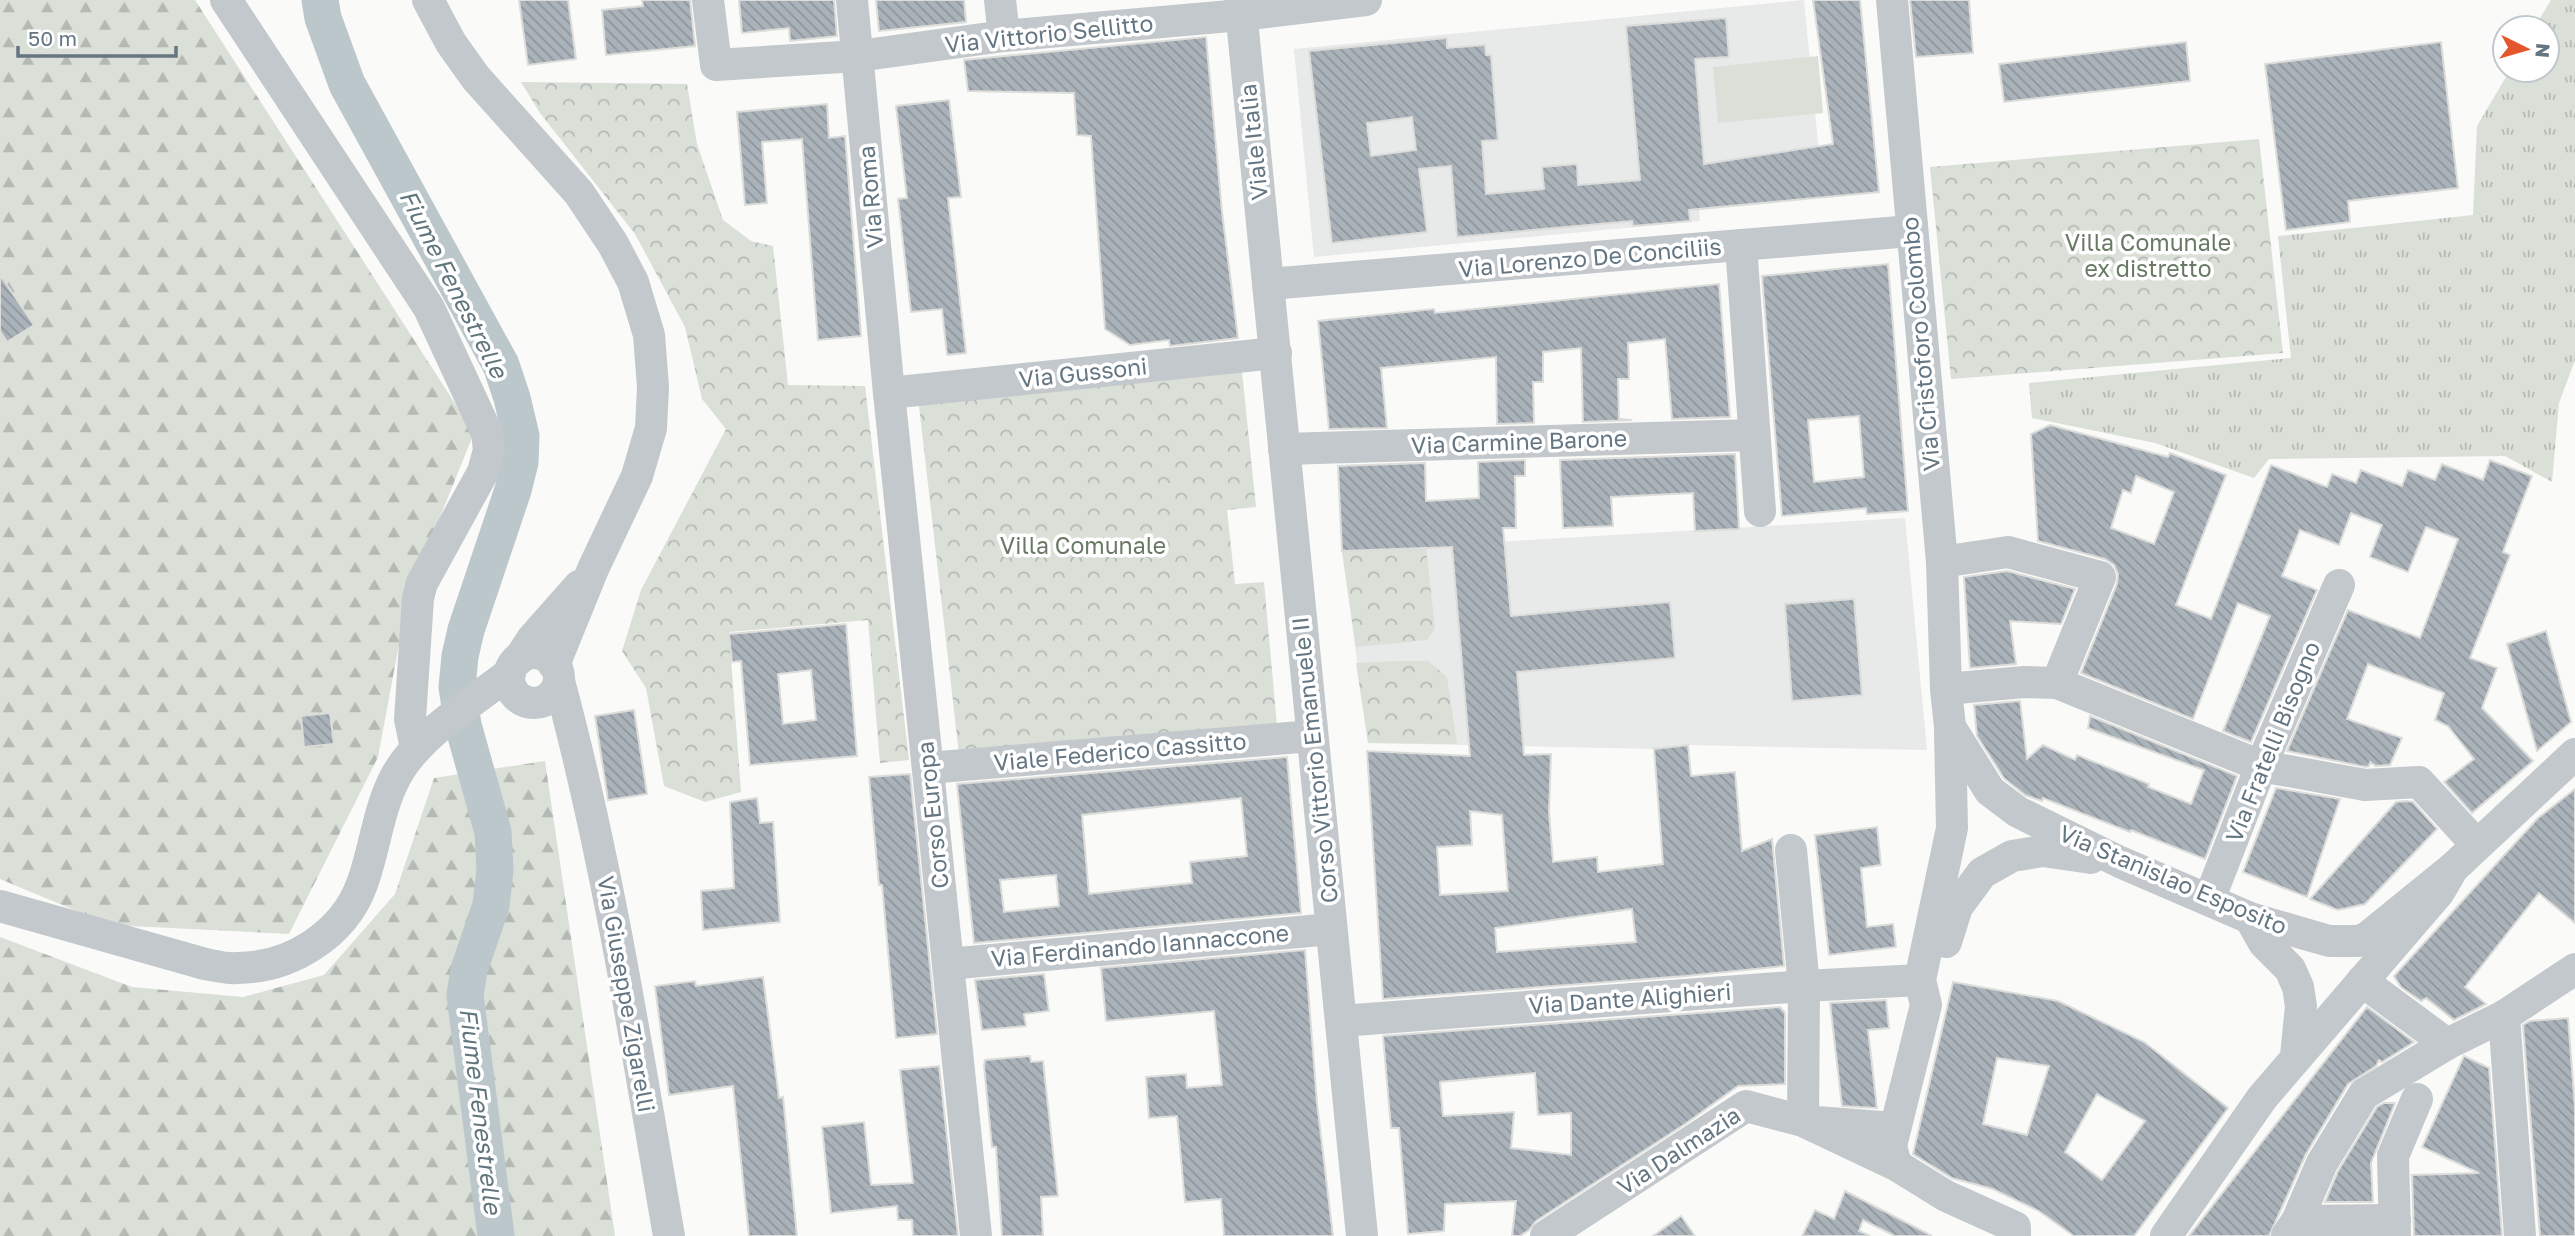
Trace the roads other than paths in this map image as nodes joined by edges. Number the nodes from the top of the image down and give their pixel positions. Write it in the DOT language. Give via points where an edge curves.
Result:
graph roads {
  1 [pos="226,0"];
  2 [pos="428,0"];
  3 [pos="708,0"];
  4 [pos="852,0"];
  5 [pos="1000,0"];
  6 [pos="1366,0"];
  7 [pos="1892,0"];
  8 [pos="1240,7"];
  9 [pos="1004,36"];
  10 [pos="858,56"];
  11 [pos="1911,231"];
  12 [pos="1741,245"];
  13 [pos="1268,284"];
  14 [pos="1276,353"];
  15 [pos="889,393"];
  16 [pos="1753,435"];
  17 [pos="1284,449"];
  18 [pos="1760,511"];
  19 [pos="1942,562"];
  20 [pos="593,569"];
  21 [pos="2339,585"];
  22 [pos="556,673"];
  23 [pos="2057,683"];
  24 [pos="522,684"];
  25 [pos="1946,689"];
  26 [pos="1950,727"];
  27 [pos="1312,736"];
  28 [pos="422,743"];
  29 [pos="578,752"];
  30 [pos="2575,754"];
  31 [pos="2261,766"];
  32 [pos="928,768"];
  33 [pos="2476,844"];
  34 [pos="1791,850"];
  35 [pos="2120,862"];
  36 [pos="2453,868"];
  37 [pos="2209,900"];
  38 [pos="0,906"];
  39 [pos="2250,918"];
  40 [pos="1331,929"];
  41 [pos="948,964"];
  42 [pos="2575,969"];
  43 [pos="2362,981"];
  44 [pos="1804,986"];
  45 [pos="1923,993"];
  46 [pos="2504,1016"];
  47 [pos="1341,1021"];
  48 [pos="2447,1044"];
  49 [pos="2296,1056"];
  50 [pos="2417,1099"];
  51 [pos="1803,1121"];
  52 [pos="1895,1128"];
  53 [pos="1896,1165"];
  54 [pos="2292,1228"];
  55 [pos="2395,1228"];
  56 [pos="2021,1233"];
  57 [pos="2168,1235"];
  58 [pos="669,1236"];
  59 [pos="976,1236"];
  60 [pos="1362,1236"];
  61 [pos="1546,1236"];
  62 [pos="2520,1236"];
  1 -- 28 [label="street" via="429,308 487,433 489,450 483,472 418,598 410,719"];
  2 -- 20 [label="street" via="450,43 476,78 579,193 600,224 633,282 649,335 651,428 637,476"];
  3 -- 10 [label="street, Via Vittorio Sellitto" via="716,65"];
  4 -- 10 [label="street, Via Roma"];
  5 -- 9 [label="street"];
  6 -- 8 [label="street, Via Vittorio Sellitto"];
  7 -- 11 [label="street, Via Cristoforo Colombo"];
  8 -- 9 [label="street, Via Vittorio Sellitto"];
  8 -- 13 [label="street, Viale Italia"];
  9 -- 10 [label="street, Via Vittorio Sellitto"];
  10 -- 15 [label="street, Via Roma"];
  11 -- 12 [label="street, Via Lorenzo De Conciliis"];
  11 -- 19 [label="street, Via Cristoforo Colombo"];
  12 -- 13 [label="street, Via Lorenzo De Conciliis"];
  12 -- 16 [label="street"];
  13 -- 14 [label="street, Corso Vittorio Emanuele II"];
  14 -- 15 [label="street, Via Gussoni"];
  14 -- 17 [label="street, Corso Vittorio Emanuele II"];
  15 -- 32 [label="street, Corso Europa"];
  16 -- 17 [label="street, Via Carmine Barone"];
  16 -- 18 [label="street"];
  17 -- 27 [label="street, Corso Vittorio Emanuele II"];
  19 -- 23 [label="street" via="2008,552 2100,577"];
  19 -- 25 [label="street, Via Cristoforo Colombo"];
  20 -- 22 [label="street"];
  20 -- 24 [label="street" via="533,638"];
  21 -- 31 [label="street, Via Fratelli Bisogno"];
  22 -- 24 [label="street" via="551,696"];
  22 -- 24 [label="street" via="541,654 526,655"];
  22 -- 29 [label="street, Via Giuseppe Zigarelli"];
  23 -- 25 [label="street"];
  23 -- 31 [label="street"];
  24 -- 28 [label="street" via="471,703"];
  24 -- 29 [label="street"];
  25 -- 26 [label="street, Via Stanislao Esposito"];
  26 -- 35 [label="street, Via Stanislao Esposito" via="1990,791 2018,812"];
  26 -- 45 [label="street" via="1952,828"];
  27 -- 32 [label="street, Viale Federico Cassitto"];
  27 -- 40 [label="street, Corso Vittorio Emanuele II"];
  28 -- 38 [label="street" via="395,777 362,885 349,910 328,936 299,953 269,964 237,968 205,964"];
  29 -- 58 [label="street, Via Giuseppe Zigarelli" via="612,910"];
  30 -- 33 [label="street"];
  31 -- 33 [label="street" via="2365,785 2419,782"];
  31 -- 37 [label="street, Via Fratelli Bisogno"];
  32 -- 41 [label="street, Corso Europa"];
  33 -- 36 [label="street"];
  34 -- 44 [label="street"];
  35 -- 37 [label="street, Via Stanislao Esposito"];
  35 -- 45 [label="street" via="2043,851 2012,856 1982,873 1957,907"];
  36 -- 39 [label="street, Via Stanislao Esposito" via="2358,941 2329,941"];
  36 -- 43 [label="street" via="2439,892"];
  37 -- 39 [label="street, Via Stanislao Esposito"];
  39 -- 49 [label="street" via="2264,943 2290,969 2298,987 2301,1006"];
  40 -- 41 [label="street, Via Ferdinando Iannaccone"];
  40 -- 47 [label="street, Corso Vittorio Emanuele II"];
  41 -- 59 [label="street, Corso Europa"];
  42 -- 46 [label="street"];
  43 -- 48 [label="street"];
  43 -- 49 [label="street"];
  44 -- 45 [label="street, Via Dante Alighieri"];
  44 -- 47 [label="street, Via Dante Alighieri"];
  44 -- 51 [label="street"];
  45 -- 52 [label="street"];
  46 -- 48 [label="street"];
  46 -- 62 [label="street"];
  47 -- 60 [label="street, Corso Vittorio Emanuele II"];
  48 -- 54 [label="street" via="2364,1094 2322,1163"];
  49 -- 57 [label="street"];
  50 -- 55 [label="street" via="2393,1156"];
  51 -- 52 [label="street"];
  51 -- 53 [label="street, Via Dalmazia"];
  51 -- 61 [label="street, Via Dalmazia" via="1746,1106"];
  52 -- 53 [label="street" via="1891,1146"];
  53 -- 56 [label="street, Via Dalmazia"];
  54 -- 55 [label="street"];
}
